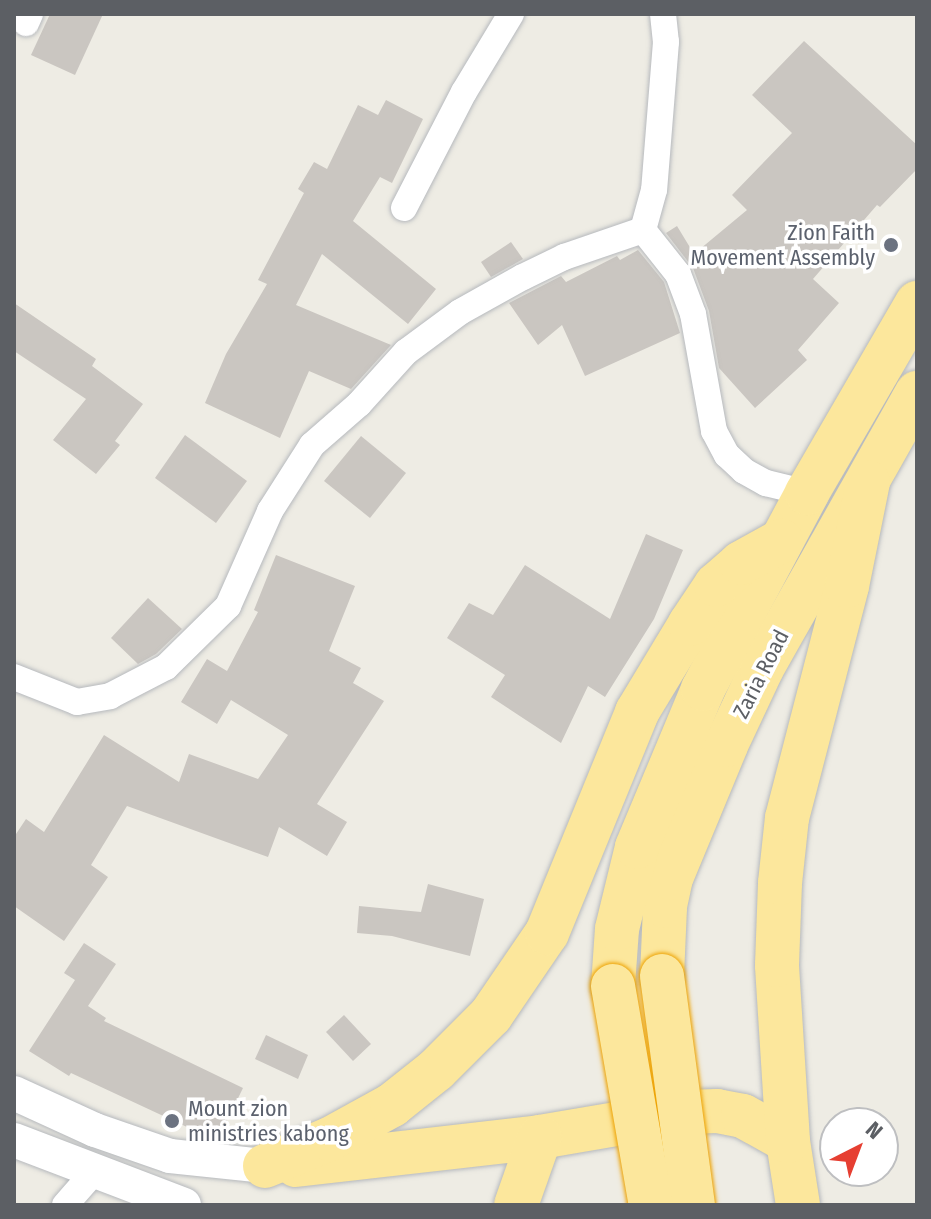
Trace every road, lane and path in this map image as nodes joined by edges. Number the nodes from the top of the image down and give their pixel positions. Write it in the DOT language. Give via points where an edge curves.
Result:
graph roads {
  1 [pos="511,14"];
  2 [pos="663,14"];
  3 [pos="404,208"];
  4 [pos="643,230"];
  5 [pos="917,303"];
  6 [pos="917,393"];
  7 [pos="868,482"];
  8 [pos="807,493"];
  9 [pos="781,541"];
  10 [pos="14,677"];
  11 [pos="14,1093"];
  12 [pos="540,1137"];
  13 [pos="14,1140"];
  14 [pos="788,1141"];
  15 [pos="265,1166"];
  16 [pos="94,1172"];
  17 [pos="65,1205"];
  18 [pos="184,1205"];
  19 [pos="516,1205"];
  20 [pos="651,1205"];
  21 [pos="693,1205"];
  22 [pos="798,1205"];
  1 -- 3 [label="street"];
  2 -- 4 [label="street" via="666,42 654,190"];
  4 -- 8 [label="street" via="678,274 693,314 714,431 727,455 766,483"];
  4 -- 10 [label="street" via="523,277 460,312 406,352 312,445 270,511 228,606 166,667 110,696 77,702"];
  5 -- 8 [label="highway"];
  6 -- 7 [label="highway, Zaria Road"];
  7 -- 14 [label="highway" via="787,818 777,965"];
  7 -- 21 [label="highway, Zaria Road, bridge" via="762,668 671,878 662,976"];
  8 -- 9 [label="highway"];
  9 -- 15 [label="highway" via="741,563 716,585 690,624 637,712 547,933 491,1015 392,1105"];
  9 -- 20 [label="highway, bridge" via="703,689 637,847 617,929 613,986"];
  11 -- 15 [label="street" via="170,1156"];
  12 -- 14 [label="highway" via="717,1111 753,1121"];
  12 -- 15 [label="highway" via="337,1163"];
  12 -- 19 [label="highway"];
  13 -- 16 [label="street"];
  14 -- 22 [label="highway"];
  16 -- 17 [label="street"];
  16 -- 18 [label="street"];
}
